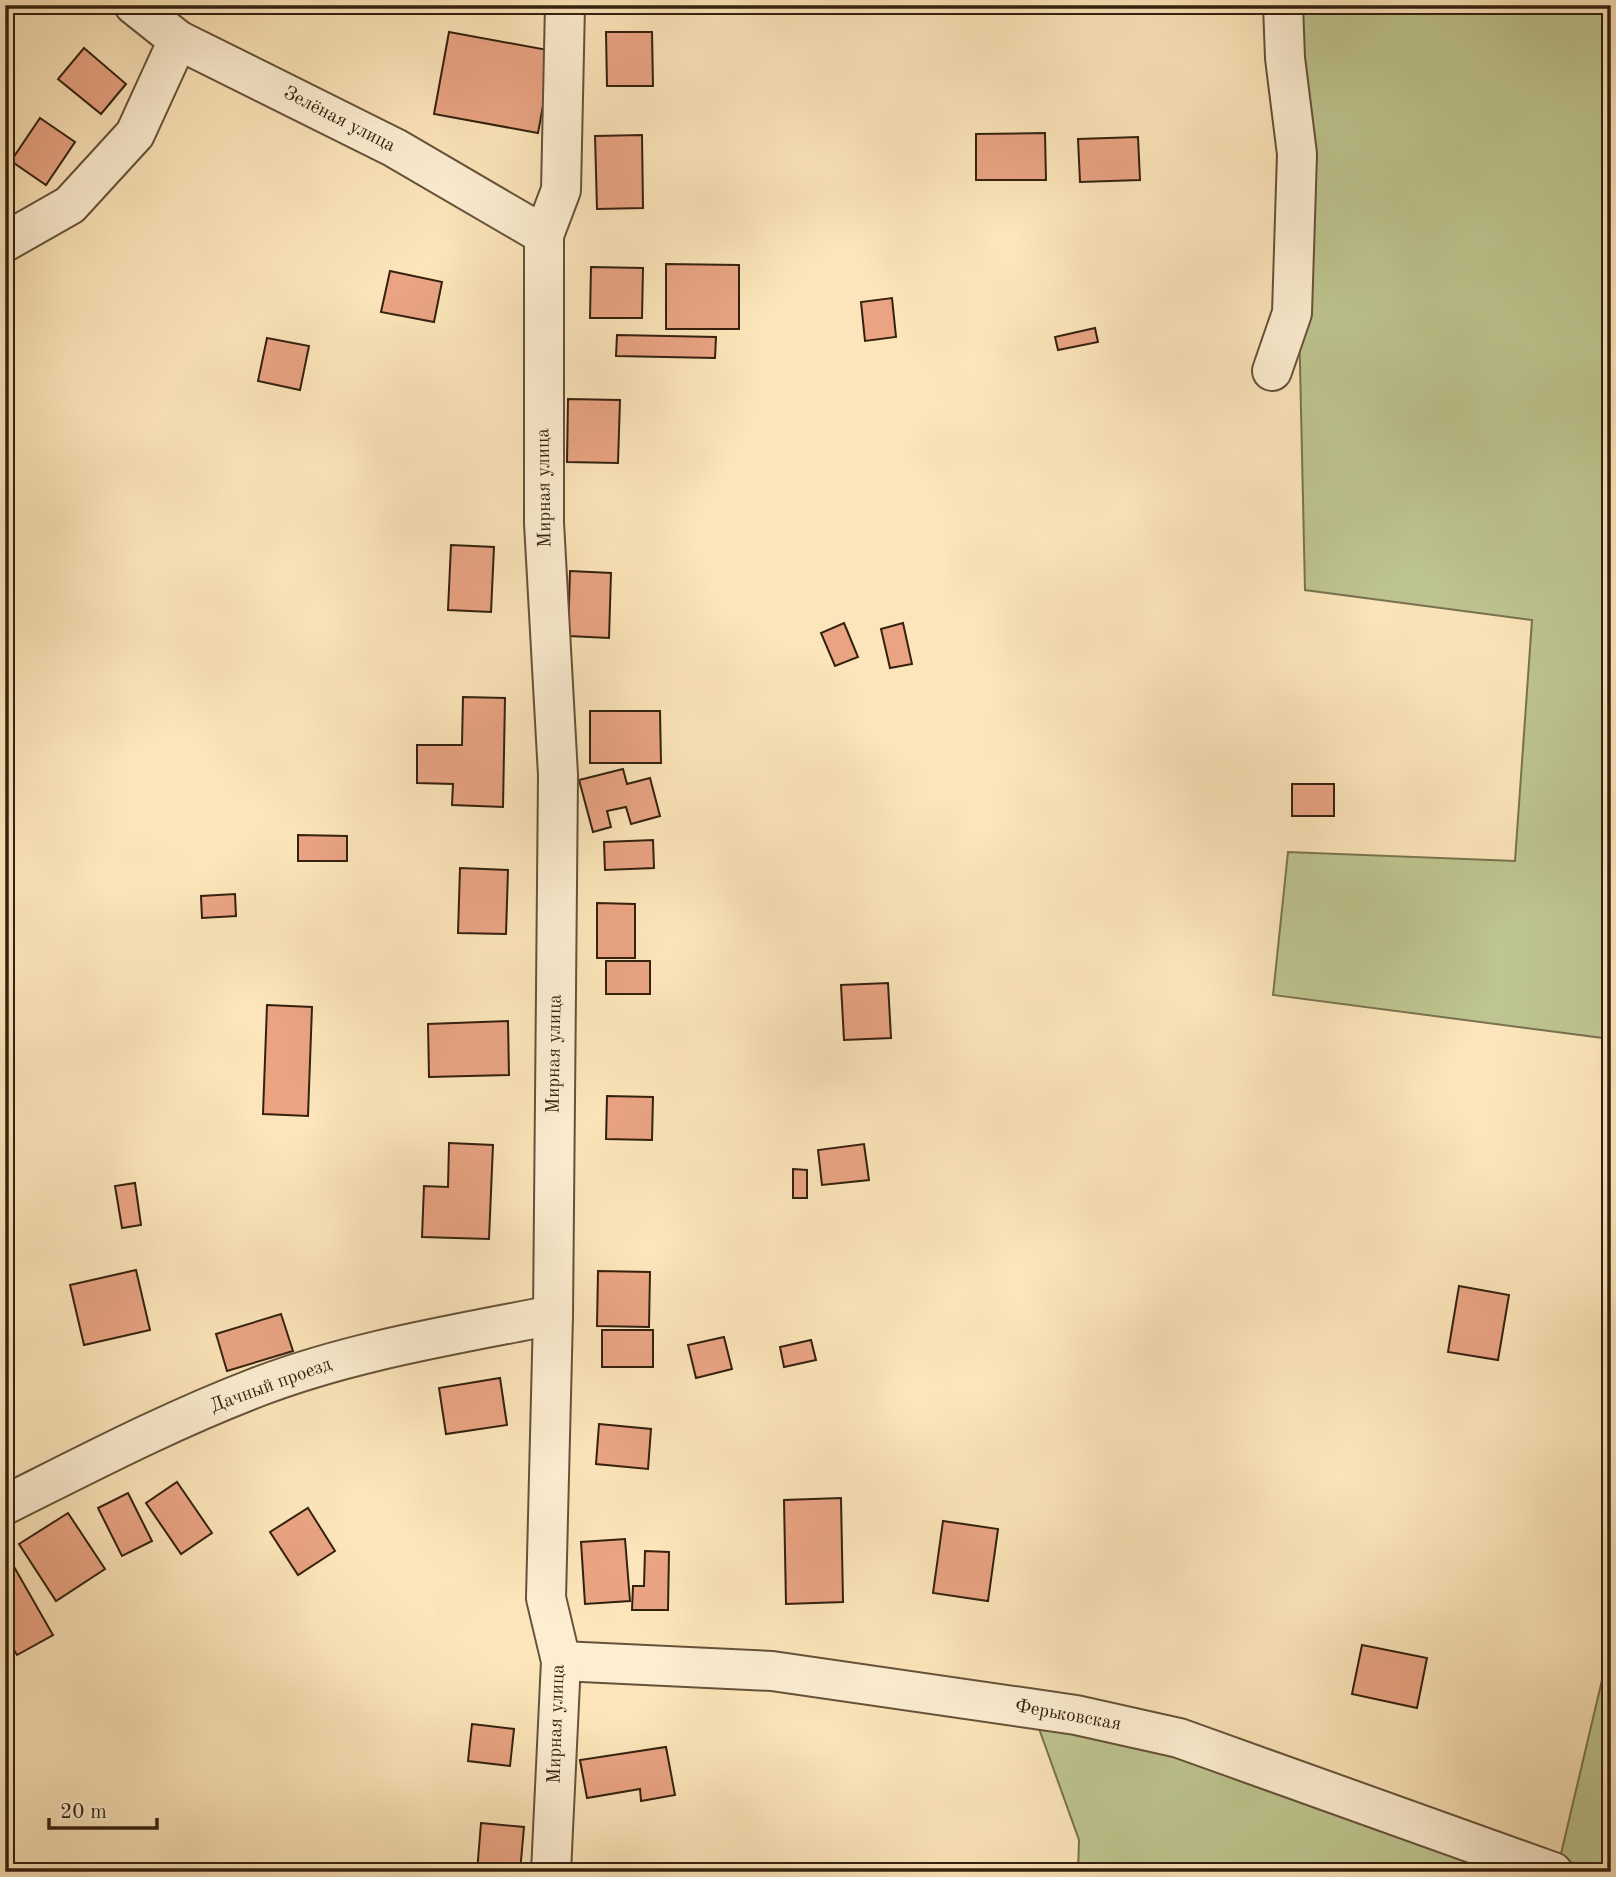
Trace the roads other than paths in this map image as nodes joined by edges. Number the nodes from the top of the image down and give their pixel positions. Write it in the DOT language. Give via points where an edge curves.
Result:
graph roads {
  1 [pos="134,5"];
  2 [pos="565,5"];
  3 [pos="1283,5"];
  4 [pos="178,40"];
  5 [pos="544,235"];
  6 [pos="5,242"];
  7 [pos="1272,371"];
  8 [pos="553,1315"];
  9 [pos="5,1505"];
  10 [pos="561,1661"];
  11 [pos="551,1872"];
  12 [pos="1553,1872"];
  1 -- 4 [label="street, Зелёная улица"];
  2 -- 5 [label="street" via="561,190"];
  3 -- 7 [label="street" via="1297,167 1292,313"];
  4 -- 5 [label="street, Зелёная улица" via="395,148"];
  4 -- 6 [label="street" via="135,134 70,205"];
  5 -- 8 [label="street, Мирная улица" via="544,523 558,775"];
  8 -- 9 [label="street, Дачный проезд" via="374,1350 256,1388 147,1434"];
  8 -- 10 [label="street, Мирная улица" via="546,1598"];
  10 -- 11 [label="street, Мирная улица"];
  10 -- 12 [label="street, Ферьковская" via="772,1671 1076,1715 1179,1738"];
}
